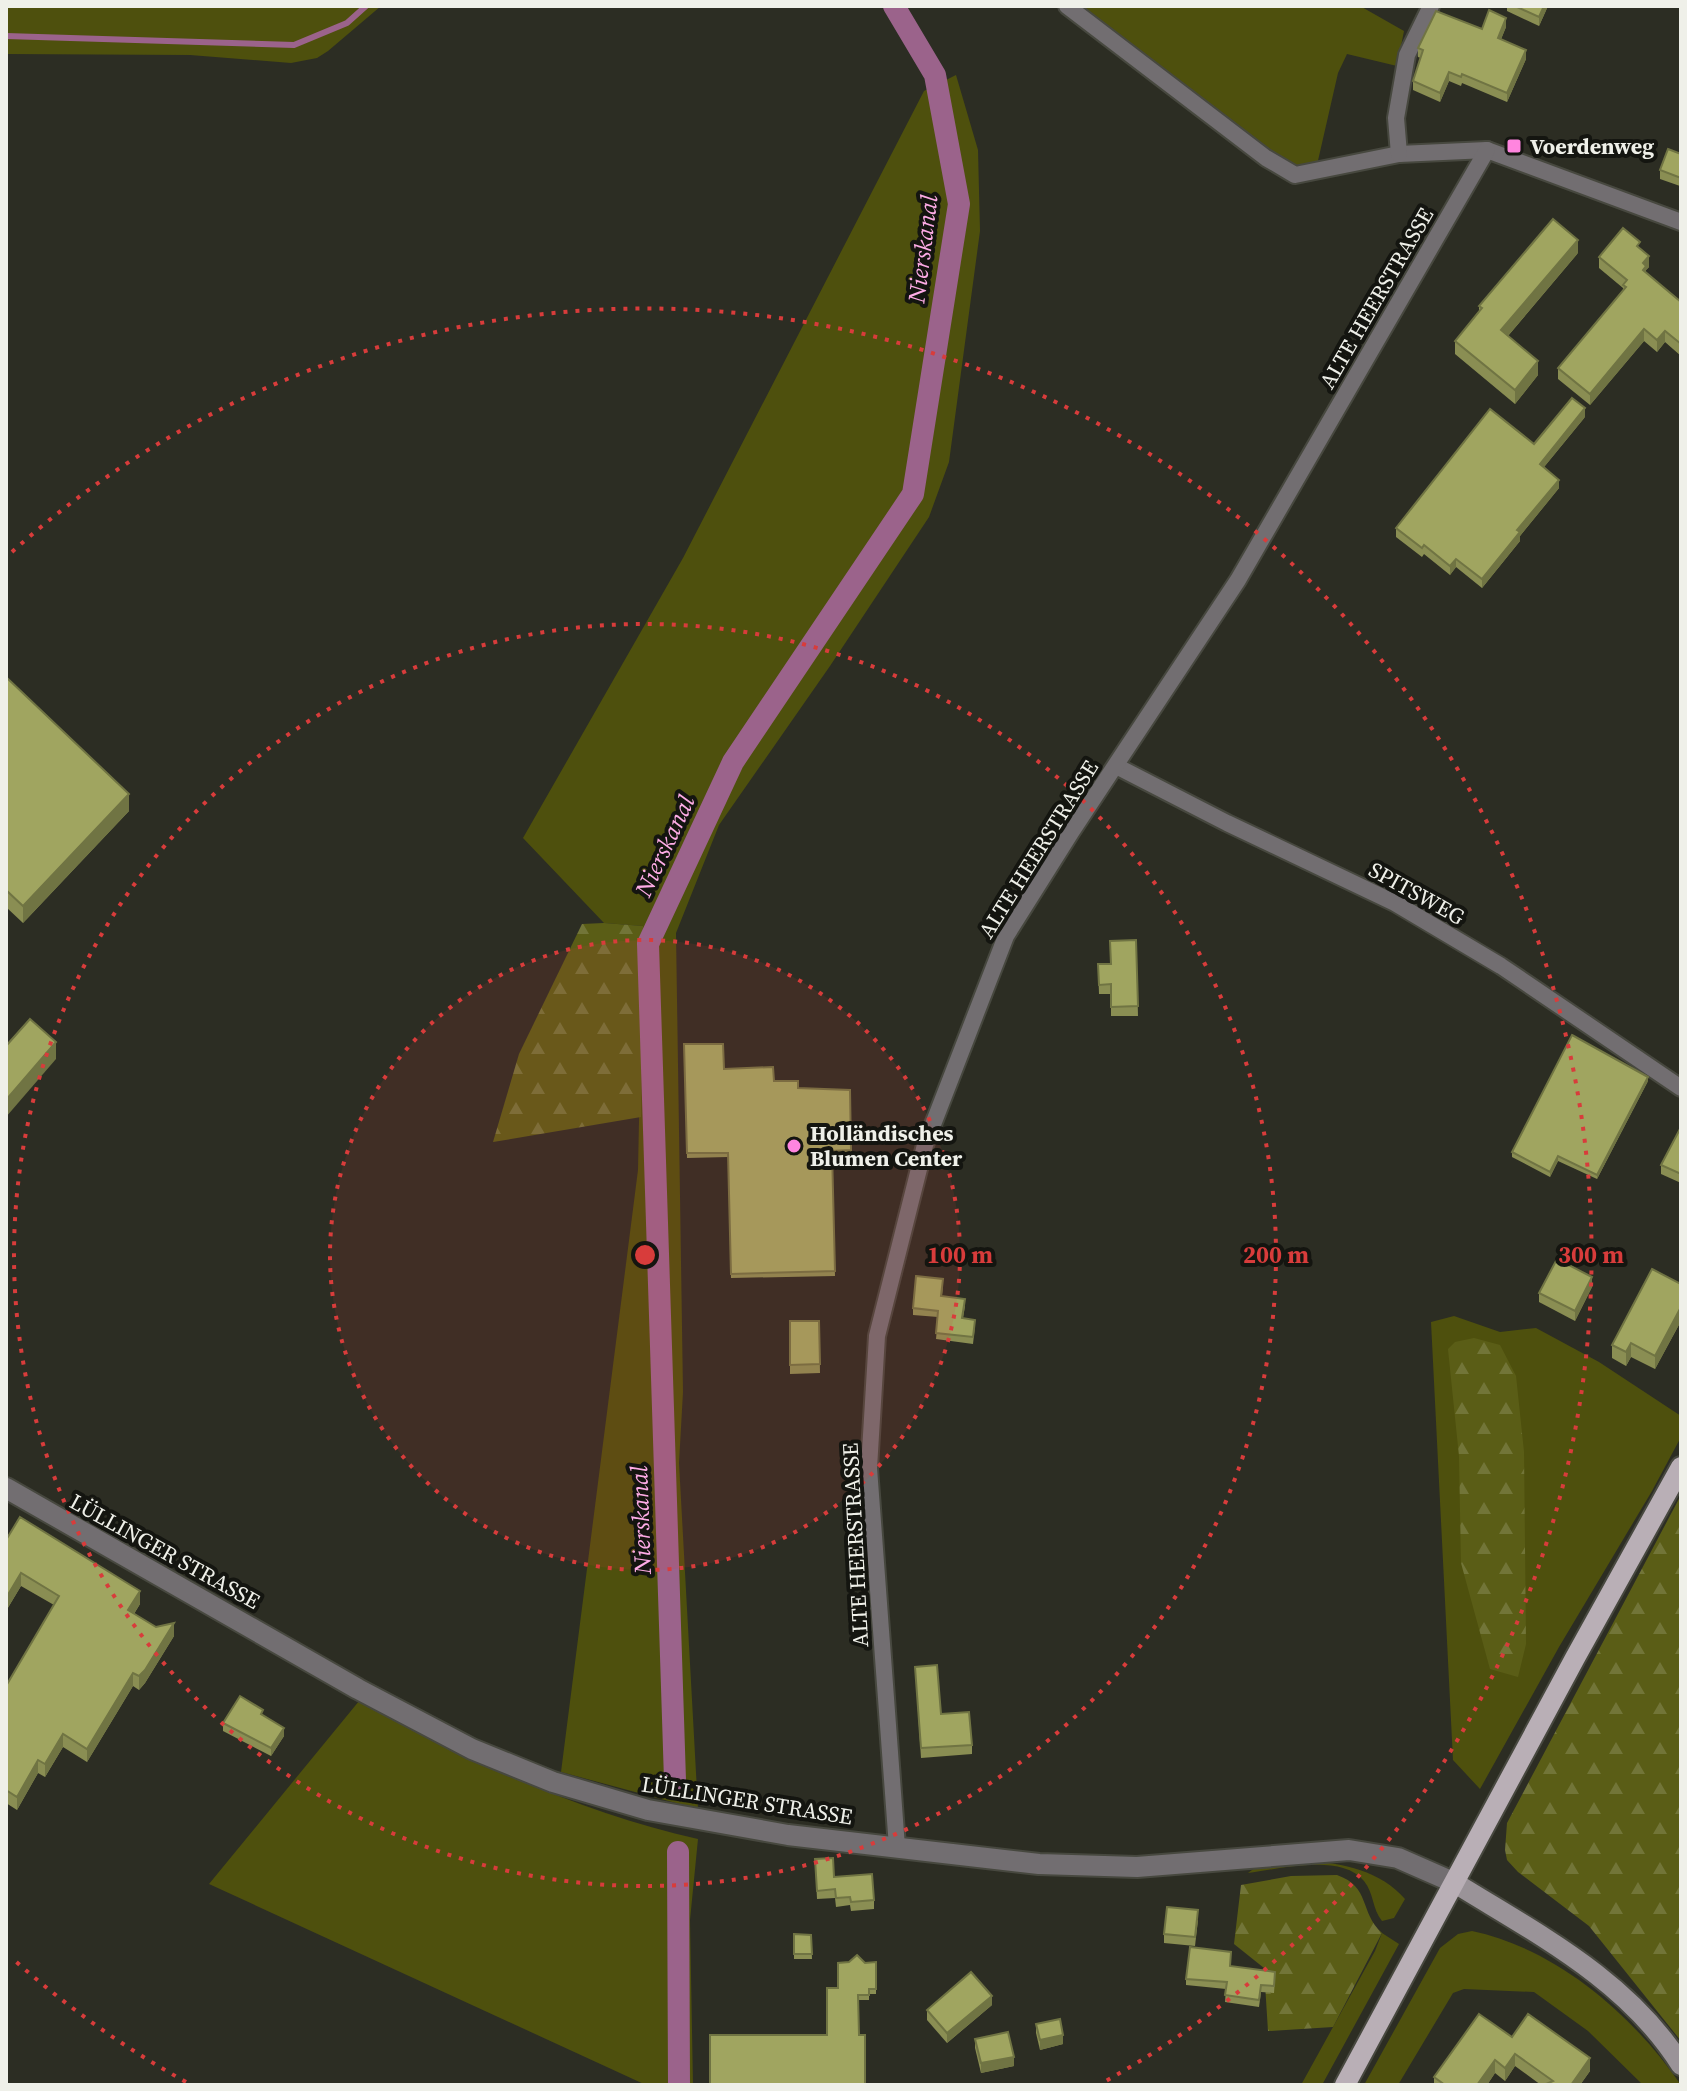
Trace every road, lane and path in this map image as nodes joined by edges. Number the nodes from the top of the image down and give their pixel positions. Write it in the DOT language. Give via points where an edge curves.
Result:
graph roads {
  1 [pos="1067,6"];
  2 [pos="1431,6"];
  3 [pos="1487,150"];
  4 [pos="1399,154"];
  5 [pos="1681,222"];
  6 [pos="1116,766"];
  7 [pos="1681,1088"];
  8 [pos="1681,1467"];
  9 [pos="6,1488"];
  10 [pos="897,1847"];
  11 [pos="1455,1883"];
  12 [pos="1681,2065"];
  13 [pos="1345,2085"];
  1 -- 4 [label="street" via="1295,175"];
  2 -- 4 [label="street" via="1407,55 1396,118"];
  3 -- 4 [label="street"];
  3 -- 5 [label="street"];
  3 -- 6 [label="street, ALTE HEERSTRASSE" via="1238,580"];
  6 -- 7 [label="street, SPITSWEG" via="1395,903 1501,966"];
  6 -- 10 [label="street, ALTE HEERSTRASSE" via="1006,936 925,1145 877,1336 869,1468"];
  8 -- 11 [label="main road"];
  9 -- 10 [label="street, LÜLLINGER STRASSE" via="371,1695 472,1749 553,1782 648,1810 788,1835"];
  10 -- 11 [label="street, LÜLLINGER STRASSE" via="1039,1864 1137,1867 1349,1850 1398,1858"];
  11 -- 12 [label="main road" via="1621,1992"];
  11 -- 13 [label="main road"];
}
